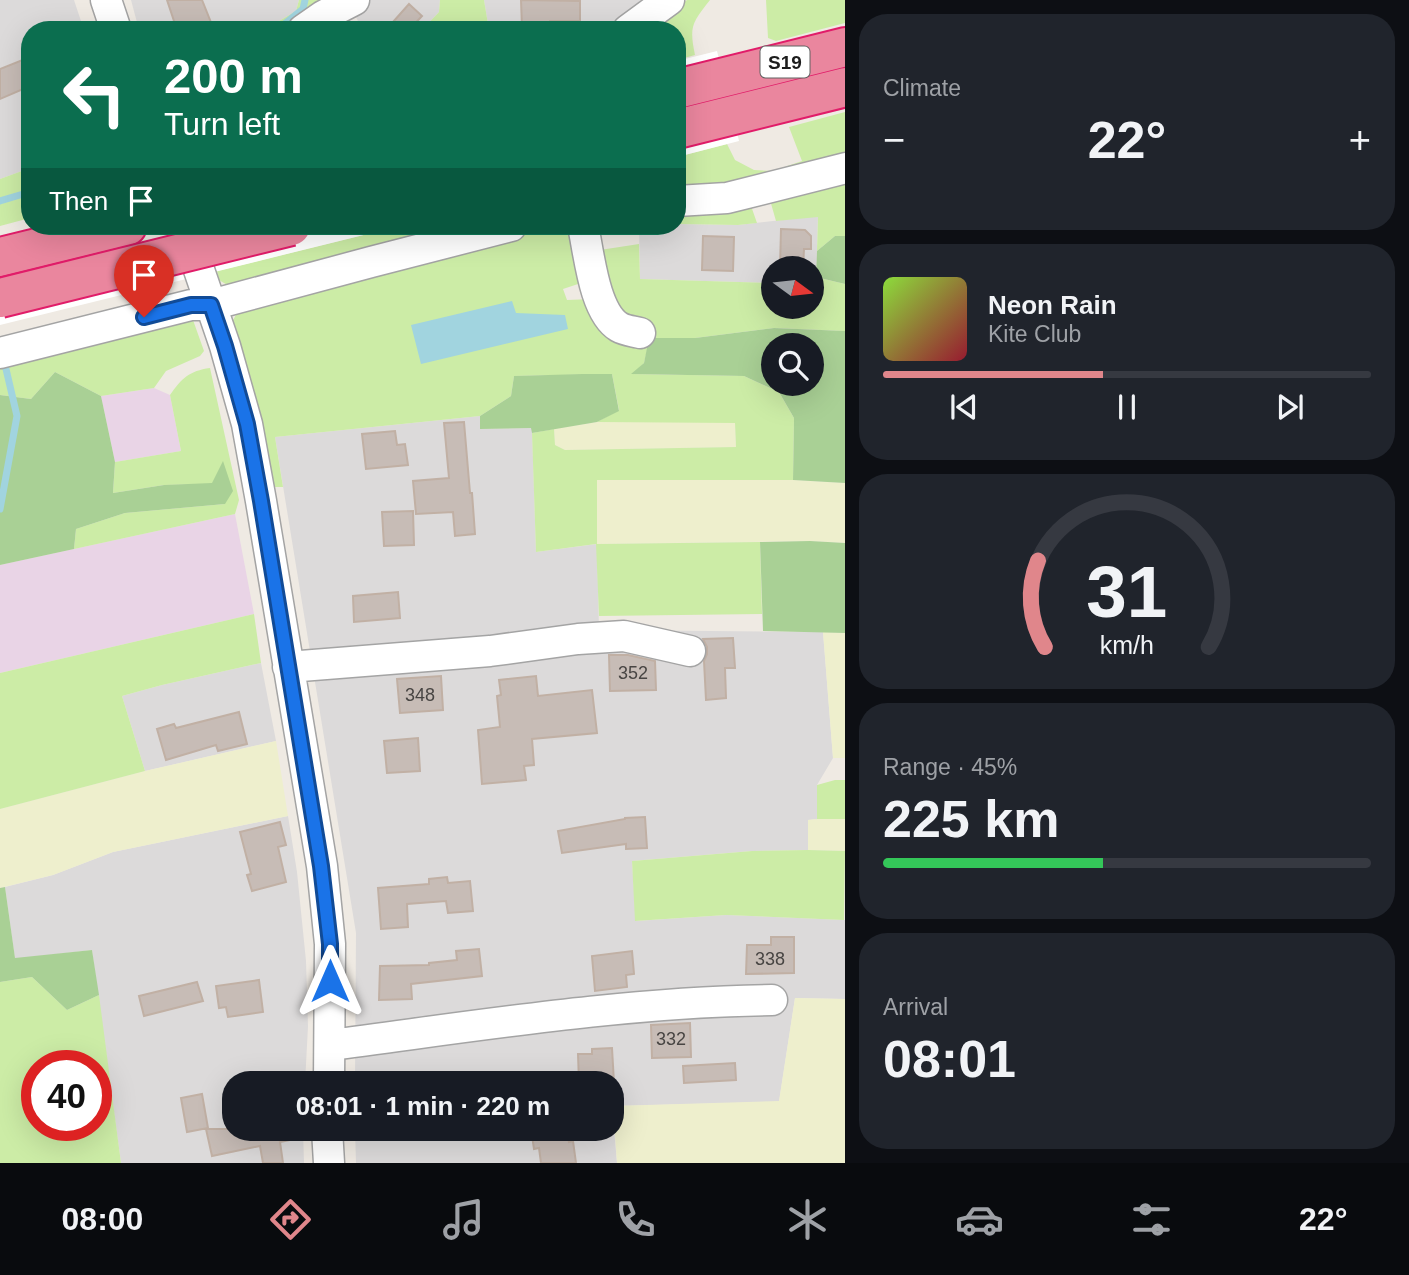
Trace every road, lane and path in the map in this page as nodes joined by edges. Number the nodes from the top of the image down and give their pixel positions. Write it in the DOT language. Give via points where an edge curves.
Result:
graph roads {
  1 [pos="106,0"];
  2 [pos="354,0"];
  3 [pos="668,0"];
  4 [pos="113,21"];
  5 [pos="316,21"];
  6 [pos="640,21"];
  7 [pos="845,47"];
  8 [pos="686,87"];
  9 [pos="845,87"];
  10 [pos="686,127"];
  11 [pos="845,168"];
  12 [pos="686,200"];
  13 [pos="90,235"];
  14 [pos="187,235"];
  15 [pos="254,235"];
  16 [pos="476,235"];
  17 [pos="585,235"];
  18 [pos="0,257"];
  19 [pos="0,298"];
  20 [pos="211,305"];
  21 [pos="640,333"];
  22 [pos="0,353"];
  23 [pos="690,651"];
  24 [pos="288,667"];
  25 [pos="772,1000"];
  26 [pos="330,1045"];
  27 [pos="329,1071"];
  28 [pos="328,1141"];
  29 [pos="329,1163"];
  1 -- 4 [label="street"];
  2 -- 5 [label="street"];
  3 -- 6 [label="street"];
  7 -- 8 [label="highway, S19"];
  9 -- 10 [label="highway, S19"];
  11 -- 12 [label="street" via="727,198"];
  13 -- 18 [label="highway"];
  14 -- 20 [label="street"];
  15 -- 19 [label="highway, bridge"];
  16 -- 20 [label="street"];
  17 -- 21 [label="street" via="605,312 617,326"];
  20 -- 22 [label="street" via="191,305"];
  20 -- 24 [label="street" via="247,424"];
  23 -- 24 [label="street" via="624,636"];
  24 -- 26 [label="street" via="330,944"];
  25 -- 26 [label="street" via="617,1008"];
  26 -- 27 [label="street"];
  28 -- 29 [label="street"];
}
